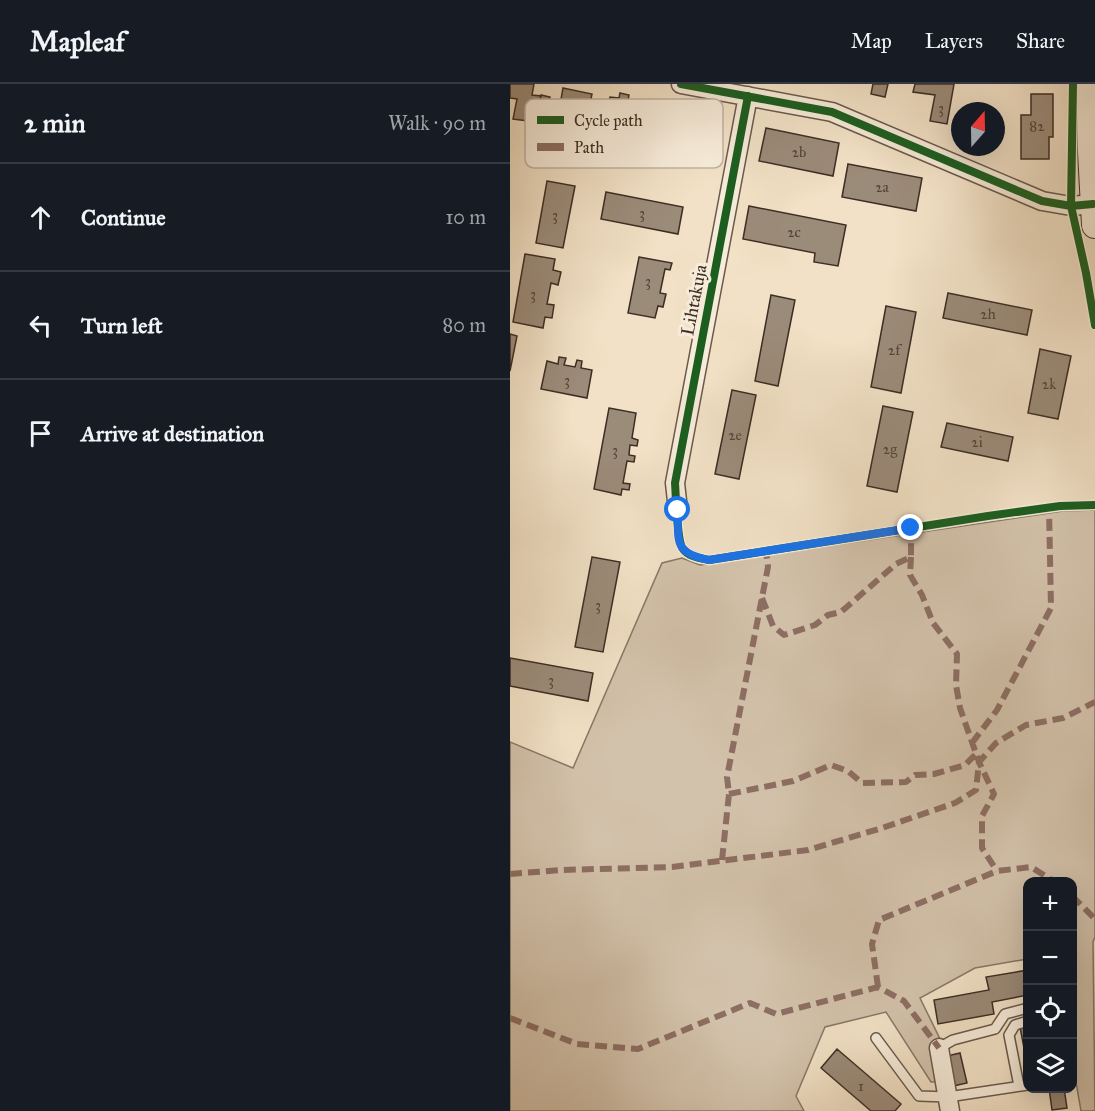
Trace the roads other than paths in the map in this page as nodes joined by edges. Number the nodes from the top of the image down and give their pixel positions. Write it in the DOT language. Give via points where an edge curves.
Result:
graph roads {
  1 [pos="681,84"];
  2 [pos="1090,84"];
  3 [pos="748,96"];
  4 [pos="1094,214"];
  5 [pos="678,510"];
  6 [pos="1023,1009"];
  7 [pos="1023,1023"];
  8 [pos="876,1038"];
  9 [pos="939,1048"];
  10 [pos="1023,1085"];
  11 [pos="949,1104"];
  1 -- 3 [label="street"];
  2 -- 4 [label="street"];
  3 -- 4 [label="street" via="832,112 1042,201"];
  3 -- 5 [label="street, Lihtakuja" via="675,483"];
  6 -- 9 [label="lane" via="1005,1014 995,1029 953,1040"];
  7 -- 10 [label="lane" via="1015,1025 1009,1035"];
  8 -- 11 [label="lane" via="919,1096"];
  9 -- 11 [label="street"];
  10 -- 11 [label="lane"];
}
